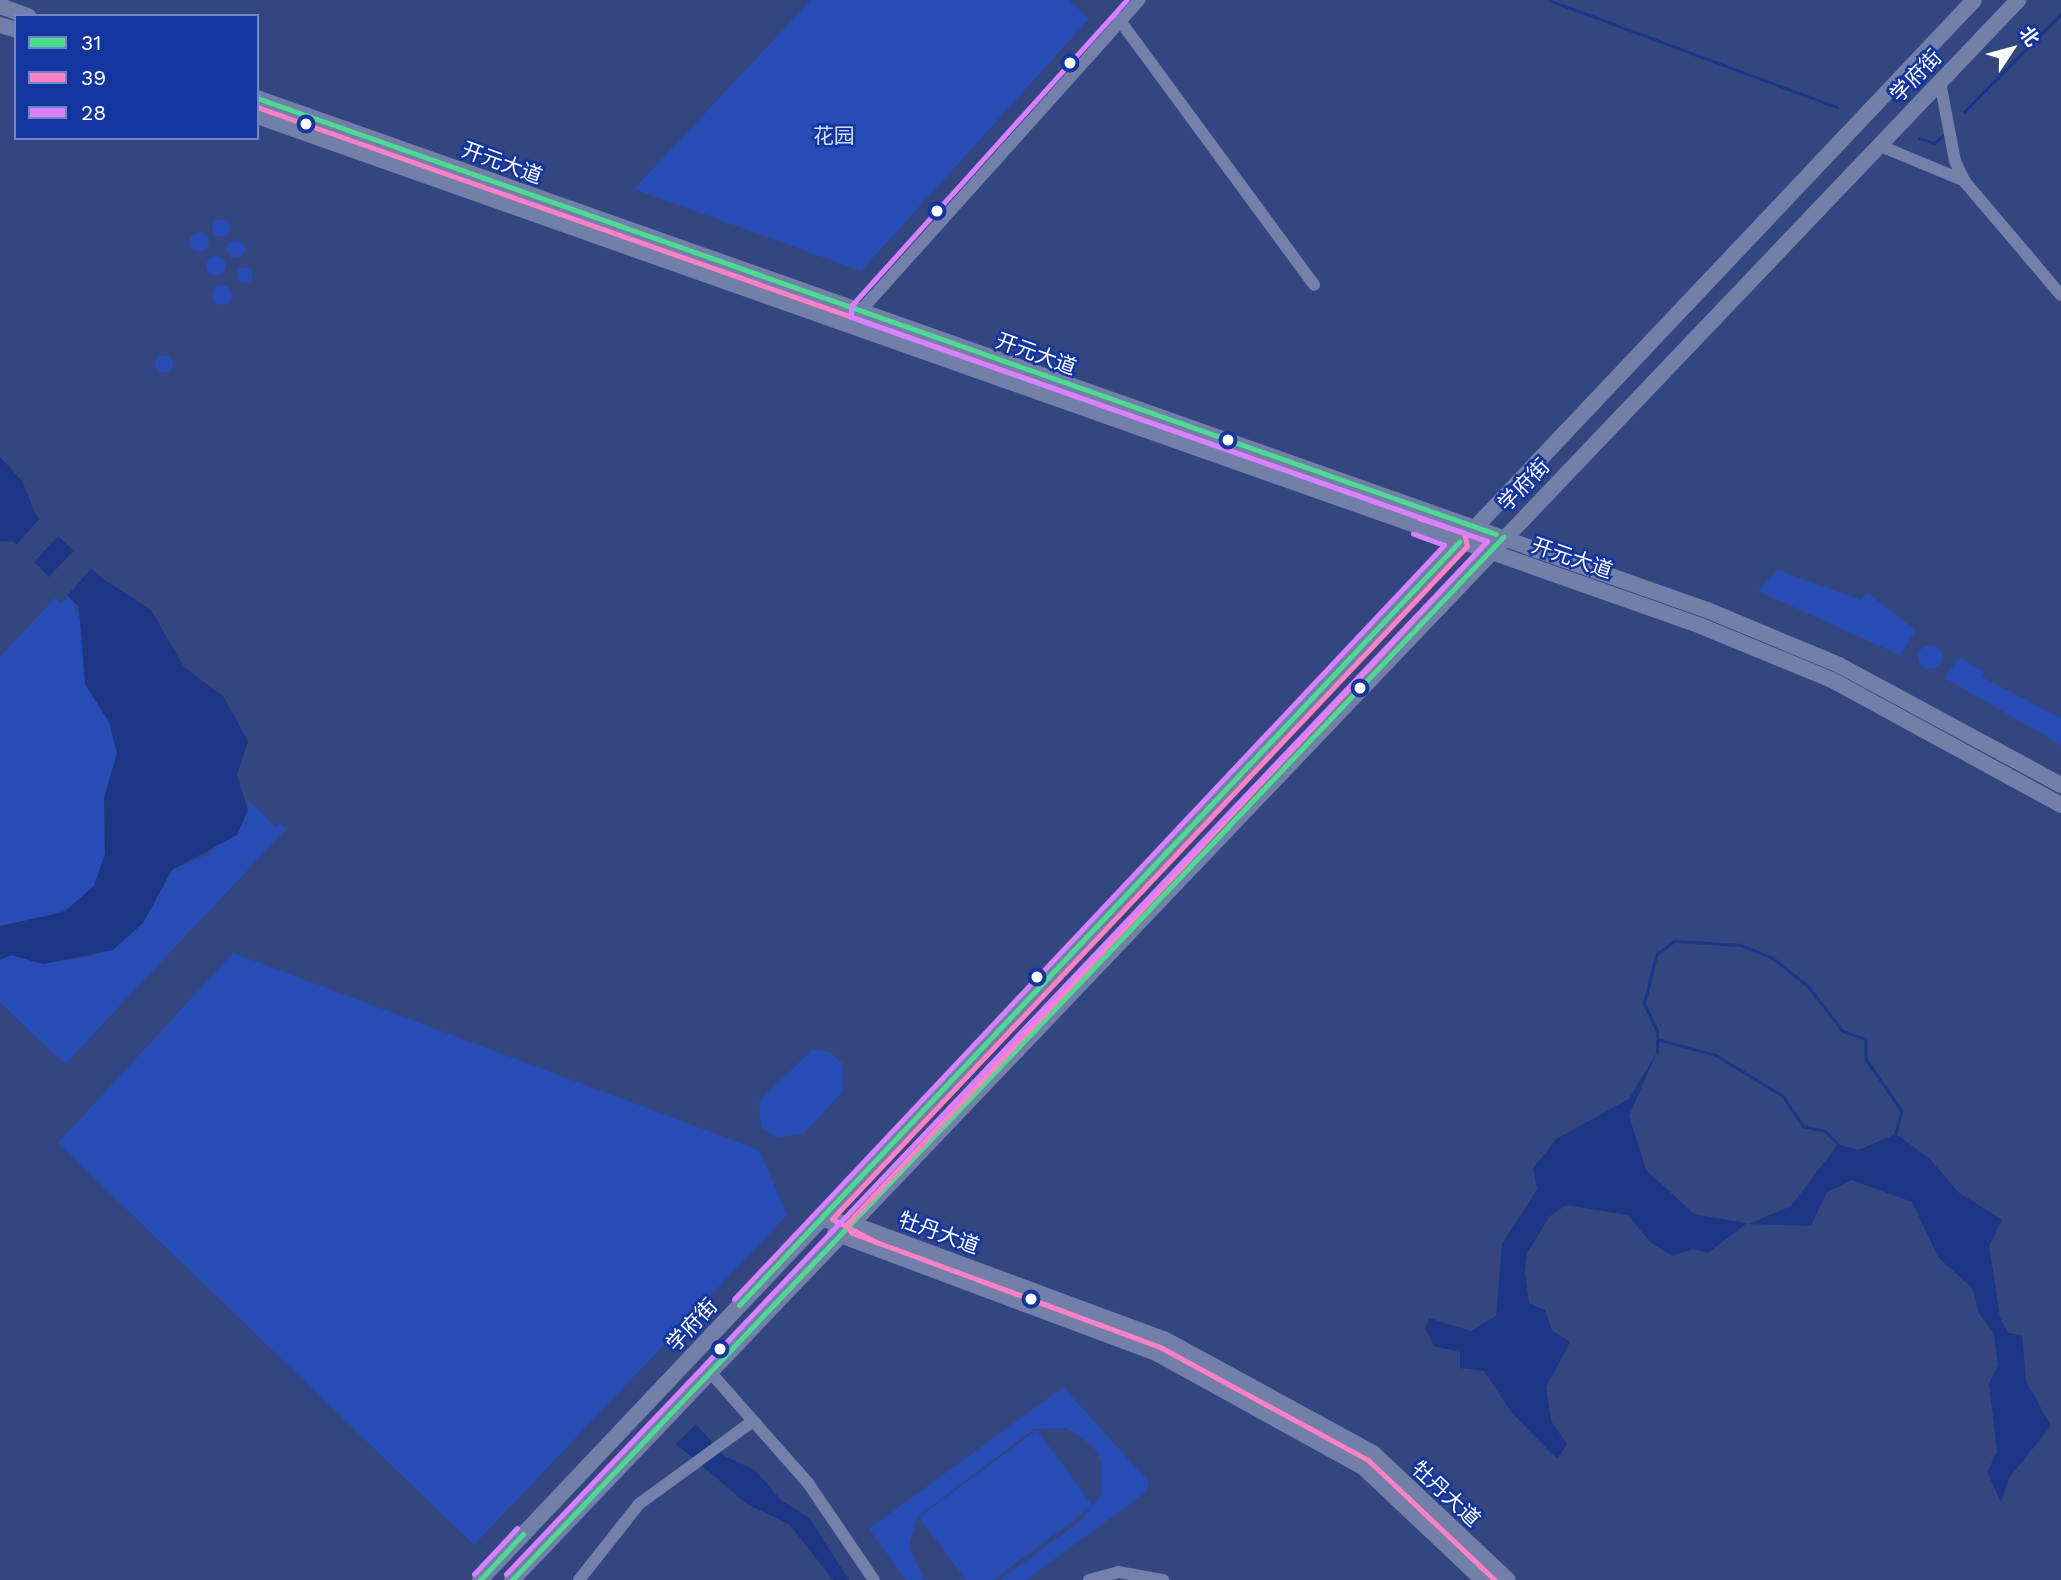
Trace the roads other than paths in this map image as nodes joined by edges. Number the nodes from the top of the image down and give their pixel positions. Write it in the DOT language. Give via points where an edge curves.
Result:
graph roads {
  1 [pos="1137,0"];
  2 [pos="1974,0"];
  3 [pos="2018,0"];
  4 [pos="0,6"];
  5 [pos="22,14"];
  6 [pos="1119,19"];
  7 [pos="1940,82"];
  8 [pos="259,98"];
  9 [pos="259,117"];
  10 [pos="1878,145"];
  11 [pos="1965,182"];
  12 [pos="1741,244"];
  13 [pos="1763,267"];
  14 [pos="1314,285"];
  15 [pos="2061,295"];
  16 [pos="856,312"];
  17 [pos="845,326"];
  18 [pos="1474,526"];
  19 [pos="1503,537"];
  20 [pos="1460,541"];
  21 [pos="1489,551"];
  22 [pos="2061,785"];
  23 [pos="2061,805"];
  24 [pos="820,1219"];
  25 [pos="855,1225"];
  26 [pos="842,1239"];
  27 [pos="711,1373"];
  28 [pos="750,1423"];
  29 [pos="576,1478"];
  30 [pos="594,1493"];
  31 [pos="480,1580"];
  32 [pos="512,1580"];
  33 [pos="579,1580"];
  34 [pos="874,1580"];
  35 [pos="1089,1580"];
  36 [pos="1163,1580"];
  37 [pos="1483,1580"];
  38 [pos="1508,1580"];
  1 -- 6 [label="street"];
  2 -- 12 [label="main road, 学府街"];
  3 -- 7 [label="main road, 学府街"];
  4 -- 5 [label="main road"];
  6 -- 14 [label="street"];
  6 -- 16 [label="street"];
  7 -- 10 [label="main road, 学府街"];
  7 -- 11 [label="street" via="1955,161"];
  8 -- 16 [label="main road, 开元大道"];
  9 -- 17 [label="main road, 开元大道"];
  10 -- 11 [label="street"];
  10 -- 13 [label="main road, 学府街"];
  11 -- 15 [label="street"];
  12 -- 13 [label="main road"];
  12 -- 18 [label="main road, 学府街"];
  13 -- 19 [label="main road, 学府街"];
  16 -- 17 [label="street"];
  16 -- 18 [label="main road, 开元大道"];
  17 -- 20 [label="main road, 开元大道"];
  18 -- 19 [label="main road, 开元大道"];
  18 -- 20 [label="main road, 学府街"];
  19 -- 21 [label="main road, 学府街"];
  19 -- 22 [label="main road, 开元大道" via="1839,665"];
  20 -- 21 [label="main road, 开元大道"];
  20 -- 24 [label="main road, 学府街"];
  21 -- 23 [label="main road, 开元大道" via="1832,680"];
  21 -- 25 [label="main road, 学府街"];
  24 -- 25 [label="main road, 牡丹大道"];
  24 -- 26 [label="main road, 牡丹大道"];
  24 -- 29 [label="main road, 学府街"];
  25 -- 26 [label="main road, 学府街"];
  25 -- 38 [label="main road, 牡丹大道" via="1189,1353 1373,1453"];
  26 -- 27 [label="main road, 学府街"];
  26 -- 37 [label="main road, 牡丹大道" via="1157,1354 1363,1467"];
  27 -- 28 [label="street"];
  27 -- 30 [label="main road, 学府街"];
  28 -- 33 [label="street" via="639,1504"];
  28 -- 34 [label="street" via="808,1483"];
  29 -- 30 [label="street"];
  29 -- 31 [label="main road, 学府街"];
  30 -- 32 [label="main road, 学府街"];
  35 -- 36 [label="street" via="1118,1572"];
}
